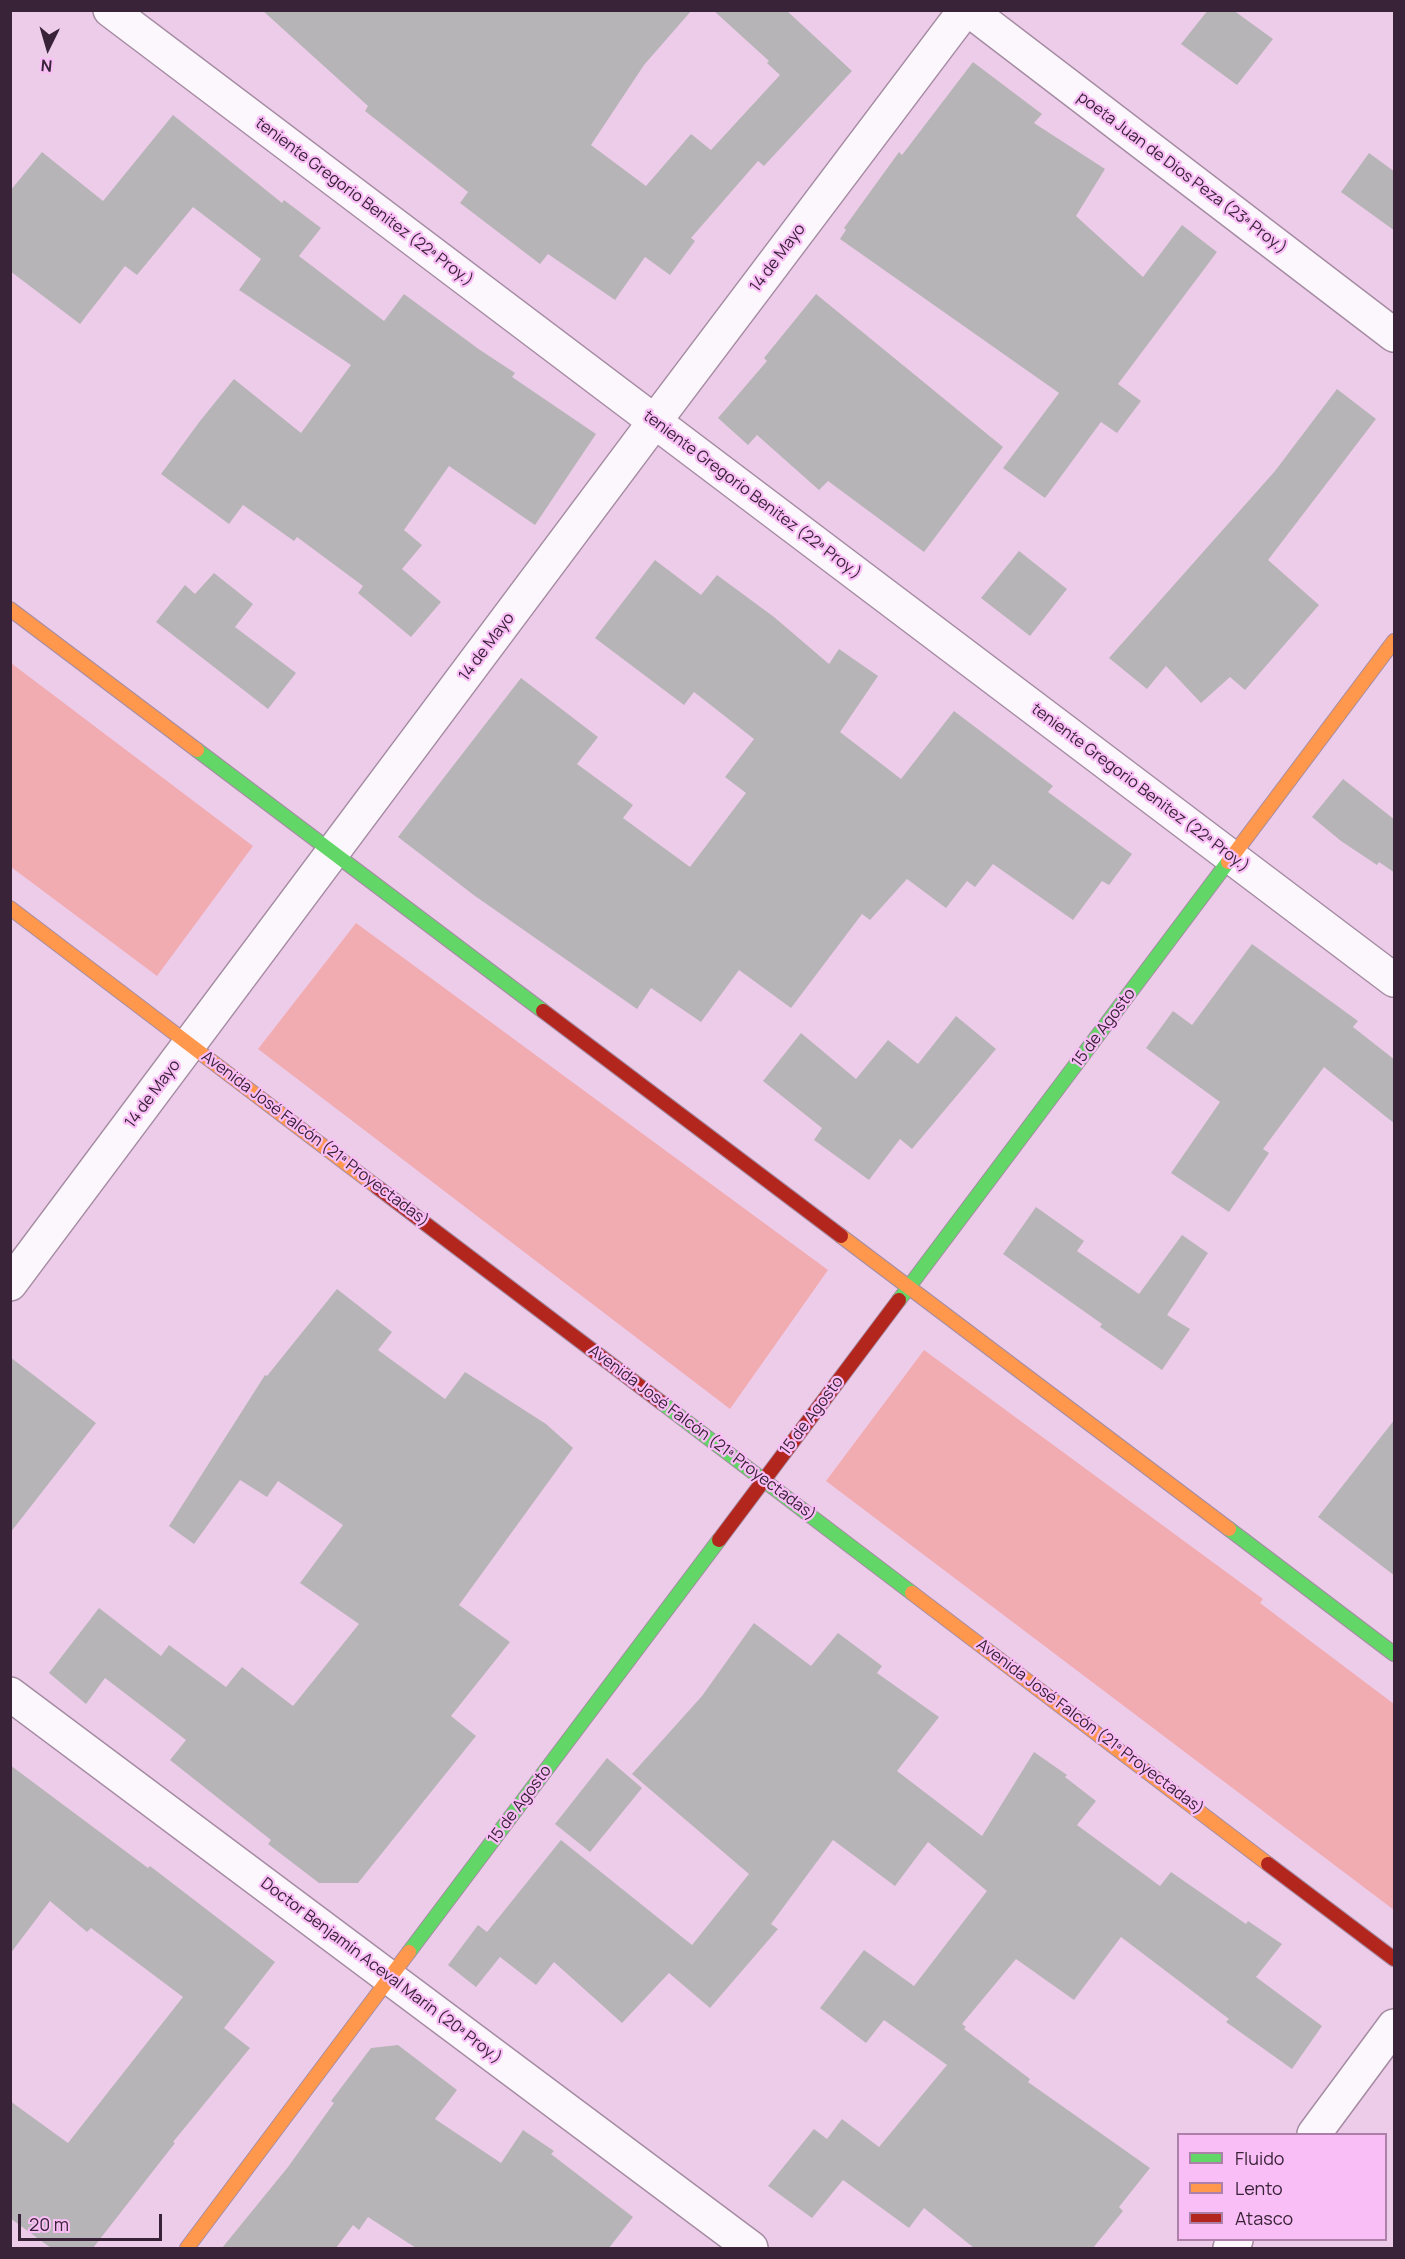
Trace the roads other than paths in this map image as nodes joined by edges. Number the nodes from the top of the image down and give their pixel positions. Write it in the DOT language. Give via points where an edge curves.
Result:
graph roads {
  1 [pos="110,10"];
  2 [pos="967,10"];
  3 [pos="1395,335"];
  4 [pos="655,421"];
  5 [pos="10,609"];
  6 [pos="1395,641"];
  7 [pos="333,853"];
  8 [pos="1232,857"];
  9 [pos="10,908"];
  10 [pos="1395,980"];
  11 [pos="190,1044"];
  12 [pos="10,1284"];
  13 [pos="909,1287"];
  14 [pos="764,1480"];
  15 [pos="1395,1654"];
  16 [pos="10,1694"];
  17 [pos="1395,1959"];
  18 [pos="390,1978"];
  19 [pos="1395,2026"];
  20 [pos="1315,2133"];
  21 [pos="187,2248"];
  22 [pos="751,2248"];
  1 -- 4 [label="street, teniente Gregorio Benitez (22ª Proy.)"];
  2 -- 3 [label="street, poeta Juan de Dios Peza (23ª Proy.)"];
  2 -- 4 [label="street, 14 de Mayo"];
  4 -- 7 [label="street, 14 de Mayo"];
  4 -- 8 [label="street, teniente Gregorio Benitez (22ª Proy.)"];
  5 -- 7 [label="main road"];
  6 -- 8 [label="main road, 15 de Agosto"];
  7 -- 11 [label="street, 14 de Mayo"];
  7 -- 13 [label="main road"];
  8 -- 10 [label="street, teniente Gregorio Benitez (22ª Proy.)"];
  8 -- 13 [label="main road, 15 de Agosto"];
  9 -- 11 [label="main road, Avenida José Falcón (21ª Proyectadas)"];
  11 -- 12 [label="street, 14 de Mayo"];
  11 -- 14 [label="main road, Avenida José Falcón (21ª Proyectadas)"];
  13 -- 14 [label="main road, 15 de Agosto"];
  13 -- 15 [label="main road"];
  14 -- 17 [label="main road, Avenida José Falcón (21ª Proyectadas)"];
  14 -- 18 [label="main road, 15 de Agosto"];
  16 -- 18 [label="street, Doctor Benjamín Aceval Marin (20ª Proy.)"];
  18 -- 21 [label="main road, 15 de Agosto"];
  18 -- 22 [label="street, Doctor Benjamín Aceval Marin (20ª Proy.)"];
  19 -- 20 [label="street"];
}
